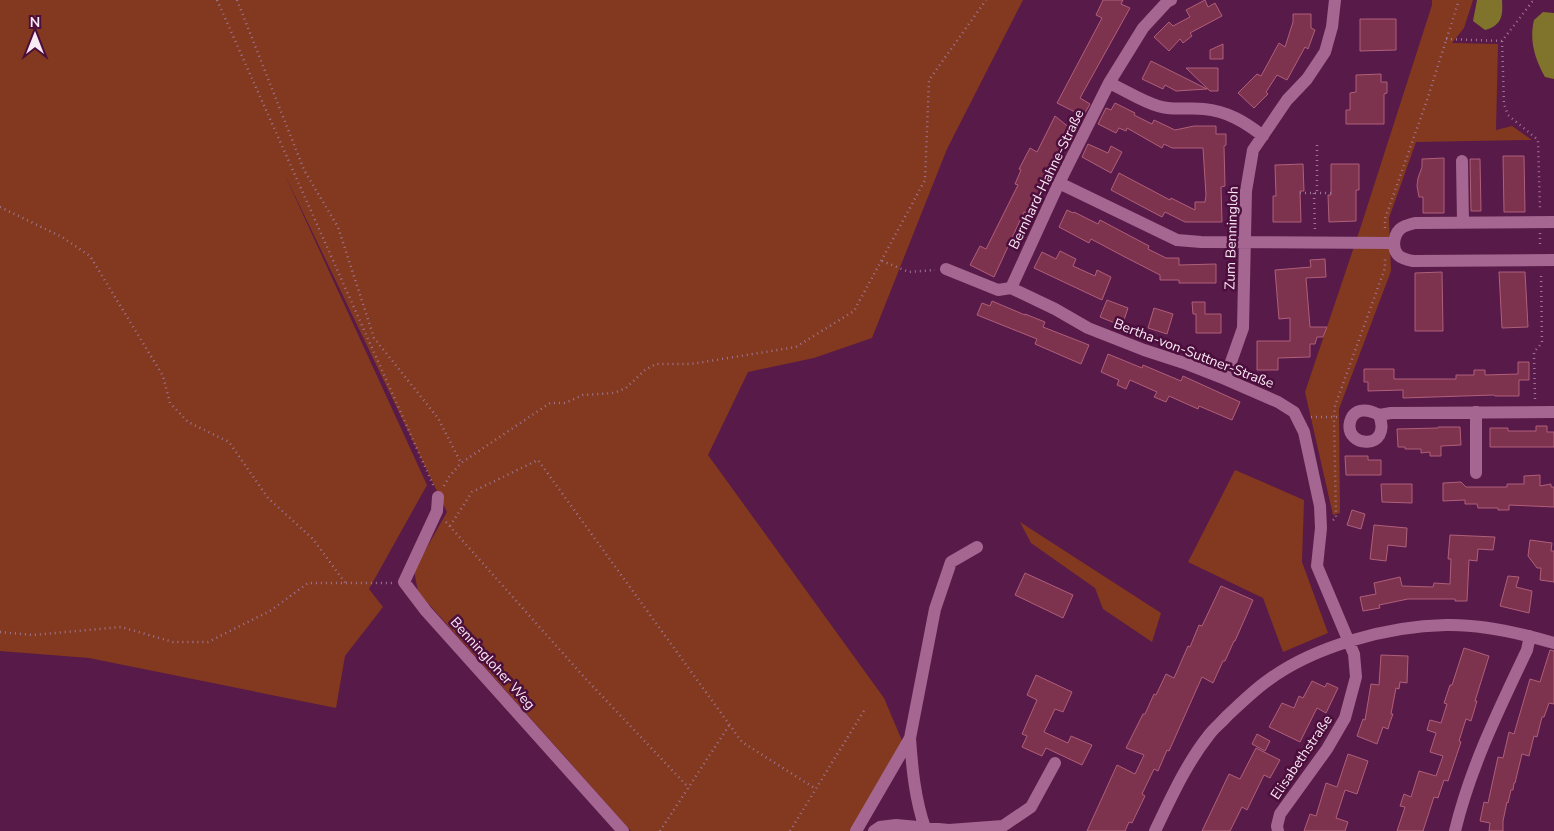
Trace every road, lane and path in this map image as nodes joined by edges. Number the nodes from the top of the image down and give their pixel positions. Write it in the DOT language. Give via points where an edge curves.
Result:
graph roads {
  1 [pos="217,0"];
  2 [pos="237,0"];
  3 [pos="986,0"];
  4 [pos="1171,0"];
  5 [pos="1335,0"];
  6 [pos="1459,0"];
  7 [pos="1536,0"];
  8 [pos="1446,39"];
  9 [pos="1502,41"];
  10 [pos="1109,83"];
  11 [pos="1263,136"];
  12 [pos="1316,145"];
  13 [pos="1462,161"];
  14 [pos="1059,183"];
  15 [pos="1300,193"];
  16 [pos="1316,193"];
  17 [pos="1332,193"];
  18 [pos="0,207"];
  19 [pos="1463,222"];
  20 [pos="1540,222"];
  21 [pos="1554,222"];
  22 [pos="1315,242"];
  23 [pos="1246,243"];
  24 [pos="1390,243"];
  25 [pos="1540,260"];
  26 [pos="1554,260"];
  27 [pos="882,261"];
  28 [pos="946,269"];
  29 [pos="1011,288"];
  30 [pos="1225,379"];
  31 [pos="1476,412"];
  32 [pos="1535,412"];
  33 [pos="1554,412"];
  34 [pos="1379,415"];
  35 [pos="1334,417"];
  36 [pos="1351,417"];
  37 [pos="1297,418"];
  38 [pos="461,463"];
  39 [pos="1476,473"];
  40 [pos="438,497"];
  41 [pos="437,511"];
  42 [pos="450,526"];
  43 [pos="1321,528"];
  44 [pos="977,547"];
  45 [pos="404,582"];
  46 [pos="346,584"];
  47 [pos="0,632"];
  48 [pos="1530,636"];
  49 [pos="1348,641"];
  50 [pos="1554,643"];
  51 [pos="865,709"];
  52 [pos="730,724"];
  53 [pos="910,738"];
  54 [pos="1055,763"];
  55 [pos="689,788"];
  56 [pos="816,789"];
  57 [pos="925,828"];
  58 [pos="623,831"];
  59 [pos="660,831"];
  60 [pos="790,831"];
  61 [pos="856,831"];
  62 [pos="874,831"];
  63 [pos="1155,831"];
  64 [pos="1278,831"];
  65 [pos="1455,831"];
  1 -- 40 [label="path"];
  2 -- 38 [label="path" via="304,170 338,227 374,338 438,418"];
  3 -- 27 [label="path" via="930,80 925,180"];
  4 -- 10 [label="street, Bernhard-Hahne-Straße" via="1143,28"];
  5 -- 11 [label="street, Zum Benningloh" via="1325,52"];
  6 -- 8 [label="path"];
  7 -- 9 [label="path"];
  8 -- 9 [label="path"];
  8 -- 24 [label="path" via="1385,219"];
  9 -- 20 [label="path" via="1504,104 1508,115 1538,140"];
  10 -- 11 [label="street" via="1158,106 1224,112 1247,123"];
  10 -- 14 [label="street, Bernhard-Hahne-Straße"];
  11 -- 23 [label="street, Zum Benningloh" via="1253,150 1246,191"];
  12 -- 16 [label="path"];
  13 -- 19 [label="street"];
  14 -- 23 [label="street" via="1177,240"];
  14 -- 29 [label="street, Bernhard-Hahne-Straße"];
  15 -- 16 [label="path"];
  16 -- 17 [label="path"];
  16 -- 22 [label="path"];
  18 -- 46 [label="path" via="62,237 90,256 163,376 170,403 188,422 229,442 268,498 313,539"];
  19 -- 20 [label="street"];
  19 -- 24 [label="street" via="1415,223 1402,227"];
  20 -- 21 [label="street"];
  20 -- 25 [label="path"];
  22 -- 23 [label="street"];
  22 -- 24 [label="street"];
  23 -- 30 [label="street, Zum Benningloh" via="1244,328"];
  24 -- 25 [label="street" via="1399,256 1413,261"];
  24 -- 35 [label="path" via="1385,268"];
  25 -- 26 [label="street"];
  25 -- 32 [label="path" via="1542,343 1534,352"];
  27 -- 28 [label="path" via="909,272"];
  27 -- 38 [label="path" via="854,311 796,347 691,364 656,364 626,388 614,393 583,395 565,403 550,403"];
  28 -- 29 [label="street, Bertha-von-Suttner-Straße" via="998,290"];
  29 -- 30 [label="street, Bertha-von-Suttner-Straße" via="1088,328"];
  30 -- 37 [label="street, Bertha-von-Suttner-Straße" via="1278,402 1294,412"];
  31 -- 32 [label="street"];
  31 -- 34 [label="street"];
  31 -- 39 [label="street"];
  32 -- 33 [label="street"];
  34 -- 36 [label="street" via="1364,410"];
  34 -- 36 [label="street" via="1383,425 1380,435 1372,442 1362,442 1353,437 1349,427"];
  35 -- 36 [label="path"];
  35 -- 37 [label="path"];
  35 -- 43 [label="path" via="1336,518"];
  37 -- 43 [label="street, Bertha-von-Suttner-Straße" via="1304,432 1320,506"];
  38 -- 40 [label="path"];
  40 -- 41 [label="street"];
  41 -- 42 [label="path"];
  41 -- 45 [label="street"];
  42 -- 52 [label="path" via="472,492 538,460"];
  42 -- 55 [label="path" via="584,677"];
  43 -- 49 [label="street, Bertha-von-Suttner-Straße" via="1317,566"];
  44 -- 53 [label="street" via="951,562 935,609"];
  45 -- 46 [label="path"];
  45 -- 58 [label="street, Benningloher Weg" via="426,611"];
  46 -- 47 [label="path" via="308,583 270,611 208,642 174,642 121,627 33,635"];
  48 -- 49 [label="street" via="1448,625 1384,631"];
  48 -- 50 [label="street"];
  48 -- 65 [label="street" via="1527,650 1487,735"];
  49 -- 63 [label="street" via="1300,661 1267,680 1237,707 1210,734 1184,770"];
  49 -- 64 [label="street, Elisabethstraße" via="1354,654 1356,677 1345,718 1280,814"];
  51 -- 56 [label="path"];
  52 -- 55 [label="path"];
  52 -- 56 [label="path" via="742,742"];
  53 -- 57 [label="street" via="913,774"];
  53 -- 61 [label="street"];
  54 -- 57 [label="street" via="1031,807 1003,826 949,830"];
  55 -- 59 [label="path"];
  56 -- 60 [label="path"];
  57 -- 62 [label="street" via="896,825"];
}
